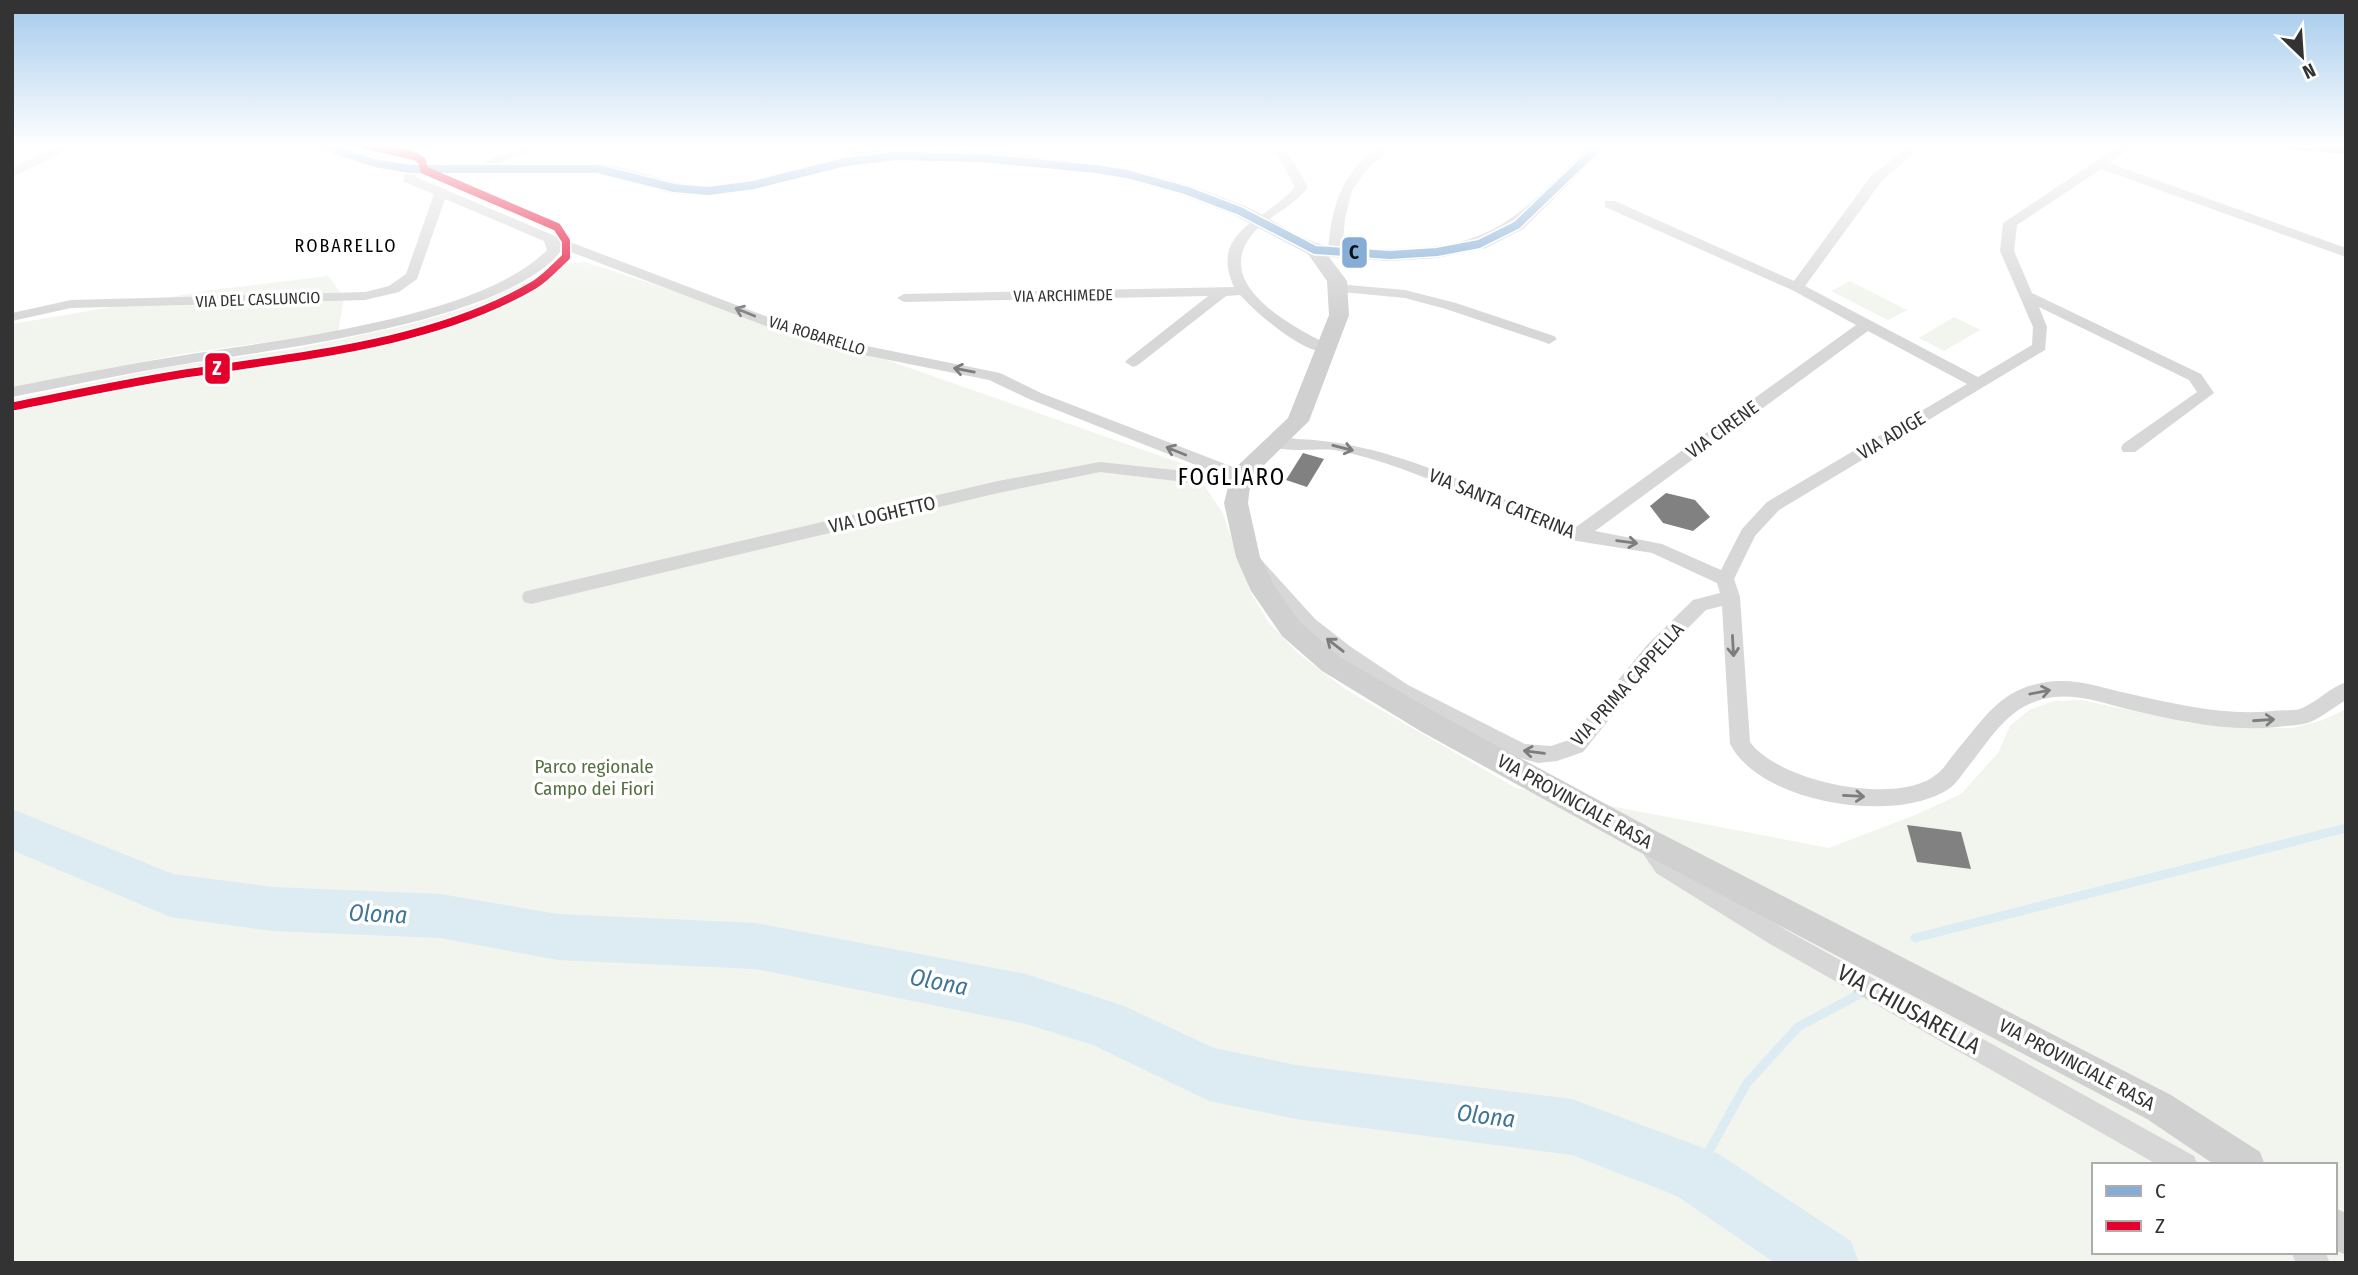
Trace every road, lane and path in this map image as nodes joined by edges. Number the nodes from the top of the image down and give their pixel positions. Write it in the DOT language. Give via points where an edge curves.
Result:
graph roads {
  1 [pos="437,204"];
  2 [pos="470,204"];
  3 [pos="1220,204"];
  4 [pos="1287,204"];
  5 [pos="1341,204"];
  6 [pos="1538,204"];
  7 [pos="1611,204"];
  8 [pos="1857,204"];
  9 [pos="2038,204"];
  10 [pos="2211,204"];
  11 [pos="1262,222"];
  12 [pos="550,239"];
  13 [pos="1325,251"];
  14 [pos="2346,253"];
  15 [pos="1797,286"];
  16 [pos="1337,288"];
  17 [pos="1223,291"];
  18 [pos="1244,291"];
  19 [pos="2027,296"];
  20 [pos="904,298"];
  21 [pos="12,317"];
  22 [pos="1867,324"];
  23 [pos="1549,338"];
  24 [pos="1327,349"];
  25 [pos="1133,362"];
  26 [pos="1978,383"];
  27 [pos="12,392"];
  28 [pos="1275,443"];
  29 [pos="2129,448"];
  30 [pos="1238,479"];
  31 [pos="1577,535"];
  32 [pos="1248,557"];
  33 [pos="1728,588"];
  34 [pos="531,597"];
  35 [pos="2346,690"];
  36 [pos="1645,840"];
  37 [pos="2181,1163"];
  38 [pos="2244,1163"];
  1 -- 21 [label="street, VIA DEL CASLUNCIO" via="412,276 394,289 365,296 71,304"];
  2 -- 12 [label="street, VIA ROBARELLO"];
  3 -- 11 [label="main road"];
  4 -- 11 [label="street"];
  5 -- 13 [label="street"];
  6 -- 13 [label="main road" via="1517,225 1479,244 1437,253"];
  7 -- 15 [label="street"];
  8 -- 15 [label="street"];
  9 -- 19 [label="street, VIA ADIGE" via="2010,223 2007,251"];
  10 -- 14 [label="street"];
  11 -- 13 [label="main road"];
  11 -- 18 [label="street" via="1245,234 1234,251 1234,273"];
  12 -- 27 [label="street" via="554,251 542,265 442,310 342,335"];
  30 -- 12 [label="street, VIA ROBARELLO, one-way" via="994,376 844,346 784,328"];
  13 -- 16 [label="main road"];
  15 -- 22 [label="street"];
  16 -- 23 [label="street" via="1405,294"];
  16 -- 24 [label="main road" via="1339,315"];
  17 -- 18 [label="street, VIA ARCHIMEDE"];
  17 -- 20 [label="street, VIA ARCHIMEDE"];
  17 -- 25 [label="street"];
  18 -- 24 [label="street" via="1275,323"];
  19 -- 26 [label="street, VIA ADIGE" via="2040,327 2040,347"];
  19 -- 29 [label="street" via="2195,377 2206,393"];
  22 -- 26 [label="street"];
  22 -- 31 [label="street, VIA CIRENE"];
  24 -- 28 [label="main road" via="1298,421"];
  26 -- 33 [label="street, VIA ADIGE" via="1773,506 1748,533"];
  28 -- 30 [label="main road"];
  28 -- 31 [label="street, VIA SANTA CATERINA, one-way" via="1333,445 1396,461"];
  30 -- 32 [label="main road, VIA PROVINCIALE RASA" via="1236,503"];
  30 -- 34 [label="street, VIA LOGHETTO" via="1100,467"];
  31 -- 33 [label="street, VIA SANTA CATERINA, one-way" via="1656,548"];
  33 -- 32 [label="street, VIA PRIMA CAPPELLA, one-way" via="1681,623 1576,746 1558,755 1526,752 1408,695 1306,622"];
  32 -- 36 [label="main road, VIA PROVINCIALE RASA" via="1264,591 1291,629 1331,664"];
  33 -- 35 [label="street, one-way" via="1740,744 1776,775 1845,796 1894,797 1944,781 2008,704 2031,693 2079,690 2196,717 2255,721 2304,716"];
  36 -- 37 [label="street, VIA CHIUSARELLA" via="1664,866 1696,888"];
  36 -- 38 [label="main road, VIA PROVINCIALE RASA" via="2159,1107"];
}
